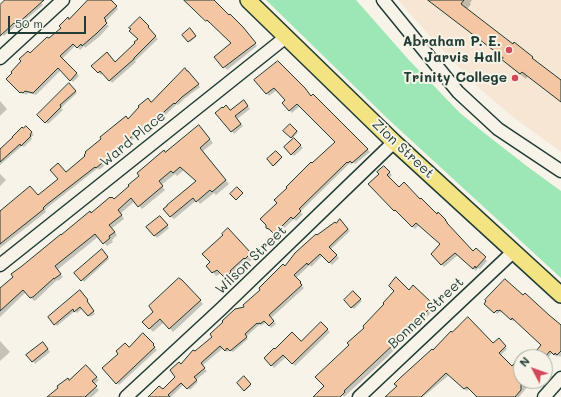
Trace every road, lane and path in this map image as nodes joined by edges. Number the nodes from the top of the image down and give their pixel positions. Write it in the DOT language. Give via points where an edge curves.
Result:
graph roads {
  1 [pos="63,0"];
  2 [pos="248,0"];
  3 [pos="383,0"];
  4 [pos="286,37"];
  5 [pos="0,58"];
  6 [pos="394,142"];
  7 [pos="561,171"];
  8 [pos="513,252"];
  9 [pos="0,265"];
  10 [pos="561,295"];
  11 [pos="561,378"];
  12 [pos="126,397"];
  13 [pos="359,397"];
  14 [pos="544,397"];
  1 -- 5 [label="street"];
  2 -- 4 [label="main road, Zion Street"];
  3 -- 7 [label="street" via="458,92 498,129"];
  4 -- 6 [label="main road, Zion Street"];
  4 -- 9 [label="street, Ward Place"];
  6 -- 8 [label="main road, Zion Street"];
  6 -- 12 [label="street, Wilson Street"];
  8 -- 10 [label="main road, Zion Street"];
  8 -- 13 [label="street, Bonner Street"];
  11 -- 14 [label="street"];
}
